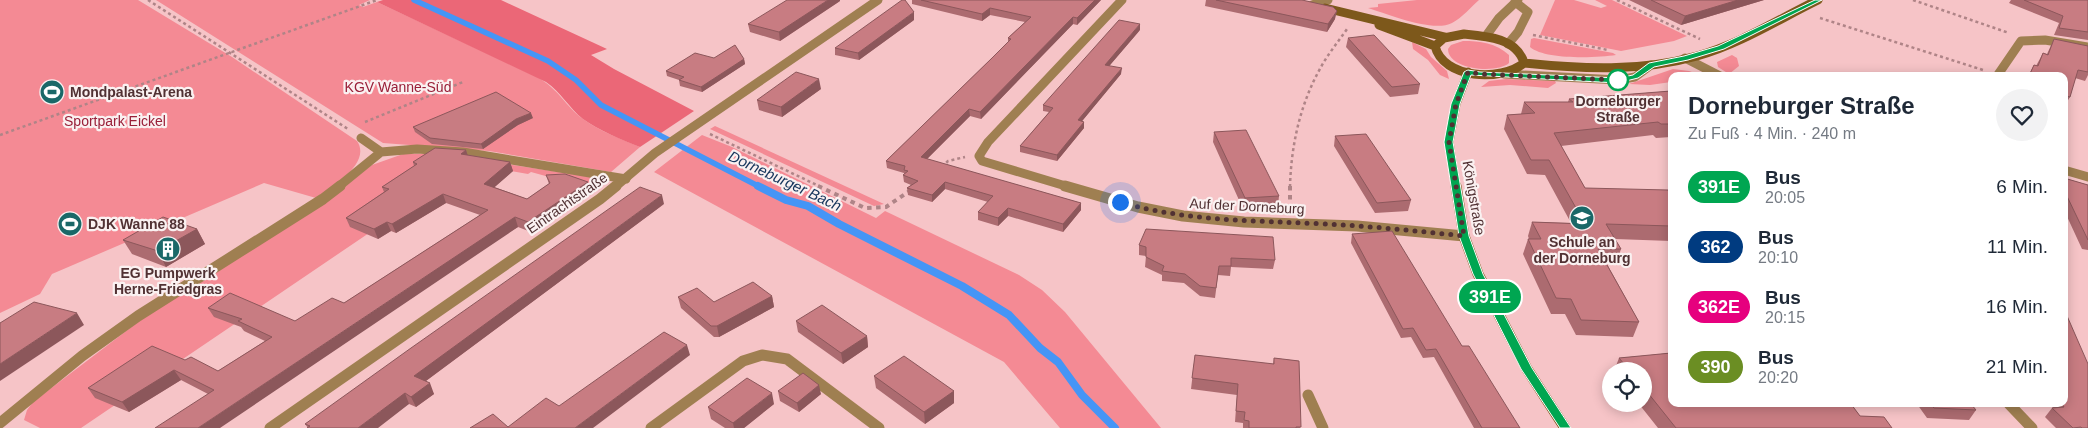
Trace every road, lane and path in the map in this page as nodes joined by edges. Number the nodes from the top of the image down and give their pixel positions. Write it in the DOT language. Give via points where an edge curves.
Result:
graph roads {
  1 [pos="148,0"];
  2 [pos="377,0"];
  3 [pos="878,0"];
  4 [pos="1122,0"];
  5 [pos="1328,0"];
  6 [pos="1617,0"];
  7 [pos="1818,0"];
  8 [pos="1913,0"];
  9 [pos="1517,1"];
  10 [pos="1796,10"];
  11 [pos="1355,15"];
  12 [pos="1527,34"];
  13 [pos="1486,36"];
  14 [pos="1445,38"];
  15 [pos="1701,39"];
  16 [pos="2028,40"];
  17 [pos="1508,44"];
  18 [pos="1435,46"];
  19 [pos="2088,47"];
  20 [pos="1609,50"];
  21 [pos="231,52"];
  22 [pos="1685,58"];
  23 [pos="1524,63"];
  24 [pos="1651,65"];
  25 [pos="1468,72"];
  26 [pos="1712,72"];
  27 [pos="1988,72"];
  28 [pos="1999,72"];
  29 [pos="1504,74"];
  30 [pos="463,82"];
  31 [pos="358,126"];
  32 [pos="694,126"];
  33 [pos="353,128"];
  34 [pos="348,130"];
  35 [pos="0,135"];
  36 [pos="361,138"];
  37 [pos="381,152"];
  38 [pos="979,156"];
  39 [pos="938,171"];
  40 [pos="2068,171"];
  41 [pos="2088,177"];
  42 [pos="626,179"];
  43 [pos="916,187"];
  44 [pos="1290,223"];
  45 [pos="1464,236"];
  46 [pos="1308,395"];
  47 [pos="2012,407"];
  48 [pos="0,423"];
  49 [pos="270,428"];
  50 [pos="652,428"];
  51 [pos="879,428"];
  52 [pos="1323,428"];
  53 [pos="1565,428"];
  54 [pos="2032,428"];
  1 -- 21 [label="path"];
  2 -- 21 [label="path"];
  3 -- 32 [label="street, Eintrachtstraße"];
  4 -- 38 [label="street" via="988,142"];
  5 -- 11 [label="street" via="1308,4"];
  6 -- 15 [label="path"];
  7 -- 10 [label="street"];
  8 -- 16 [label="path"];
  9 -- 13 [label="street"];
  9 -- 17 [label="street" via="1528,12"];
  10 -- 22 [label="street" via="1721,48"];
  10 -- 27 [label="path"];
  11 -- 14 [label="street"];
  11 -- 18 [label="street"];
  11 -- 44 [label="path" via="1318,73 1292,142"];
  12 -- 20 [label="path"];
  13 -- 14 [label="street" via="1464,34"];
  13 -- 17 [label="street"];
  14 -- 18 [label="street"];
  16 -- 19 [label="street"];
  16 -- 28 [label="street" via="2017,44"];
  17 -- 23 [label="street" via="1520,53"];
  18 -- 25 [label="street" via="1434,51 1441,60"];
  21 -- 34 [label="path"];
  21 -- 35 [label="path"];
  22 -- 24 [label="street"];
  22 -- 26 [label="street"];
  23 -- 24 [label="street" via="1596,68"];
  23 -- 29 [label="street"];
  24 -- 29 [label="street" via="1635,77 1618,80"];
  25 -- 29 [label="street"];
  25 -- 45 [label="street, Königstraße" via="1456,104 1449,142"];
  30 -- 31 [label="path"];
  32 -- 42 [label="street, Eintrachtstraße" via="655,153"];
  32 -- 43 [label="path" via="865,208 886,207"];
  33 -- 34 [label="path"];
  34 -- 36 [label="path"];
  36 -- 37 [label="street"];
  37 -- 42 [label="street" via="463,152"];
  37 -- 48 [label="street" via="323,199 82,356"];
  38 -- 39 [label="path" via="955,158"];
  38 -- 44 [label="street, Auf der Dorneburg" via="992,165 1152,210 1223,220"];
  40 -- 41 [label="street"];
  42 -- 49 [label="street, Eintrachtstraße"];
  44 -- 45 [label="street, Auf der Dorneburg"];
  45 -- 53 [label="street, Königstraße" via="1478,274 1527,369"];
  46 -- 52 [label="street"];
  47 -- 54 [label="street"];
  50 -- 51 [label="street" via="743,361 762,355 787,359"];
}
